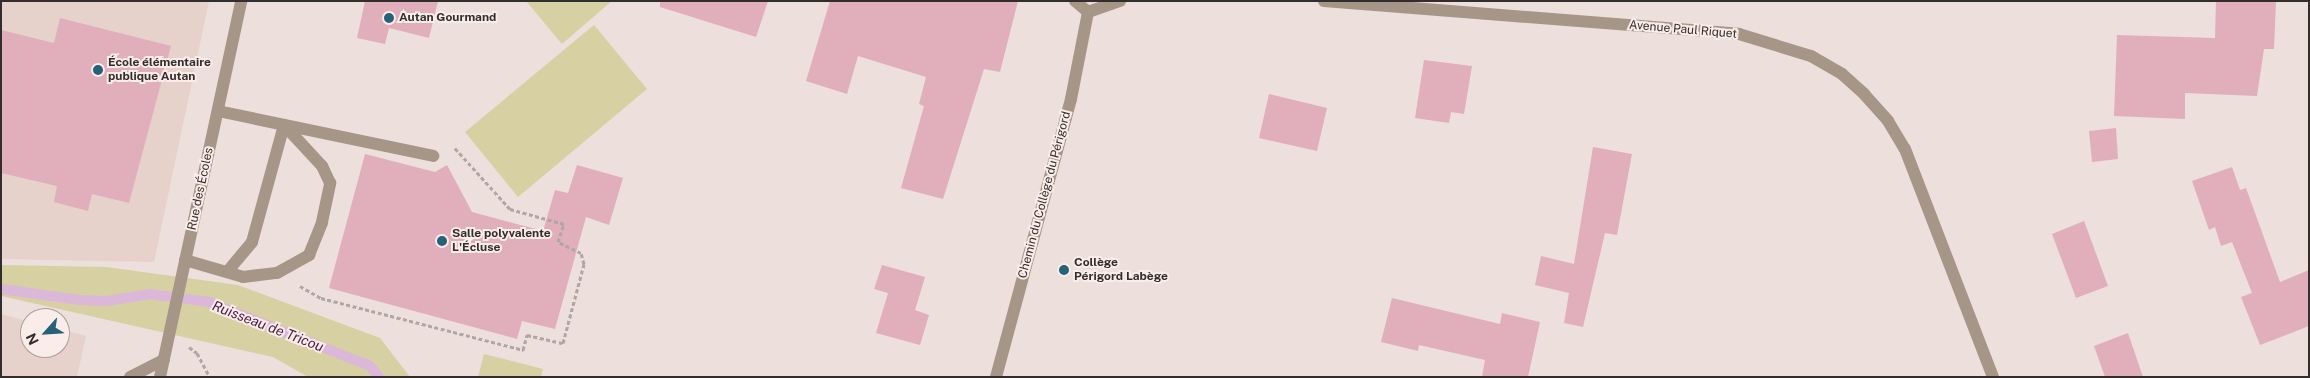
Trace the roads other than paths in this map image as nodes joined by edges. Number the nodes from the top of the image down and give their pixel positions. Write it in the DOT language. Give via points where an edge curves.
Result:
graph roads {
  1 [pos="241,1"];
  2 [pos="1075,1"];
  3 [pos="1120,1"];
  4 [pos="1324,1"];
  5 [pos="1088,12"];
  6 [pos="218,111"];
  7 [pos="284,125"];
  8 [pos="433,156"];
  9 [pos="186,260"];
  10 [pos="227,272"];
  11 [pos="164,360"];
  12 [pos="130,377"];
  13 [pos="160,377"];
  14 [pos="996,377"];
  15 [pos="1993,377"];
  1 -- 6 [label="street, Rue des Écoles"];
  2 -- 5 [label="street"];
  3 -- 5 [label="street"];
  4 -- 15 [label="street, Avenue Paul Riquet" via="1739,34 1811,56 1842,74 1864,94 1888,121 1905,149"];
  5 -- 14 [label="street, Chemin du Collège du Périgord" via="1071,99"];
  6 -- 7 [label="street"];
  6 -- 9 [label="street, Rue des Écoles"];
  7 -- 8 [label="street"];
  7 -- 10 [label="street" via="252,242"];
  7 -- 10 [label="street" via="322,166 330,183 322,222 309,255 277,273 243,276"];
  9 -- 10 [label="street"];
  9 -- 11 [label="street, Rue des Écoles"];
  11 -- 12 [label="street"];
  11 -- 13 [label="street, Rue des Écoles"];
}
